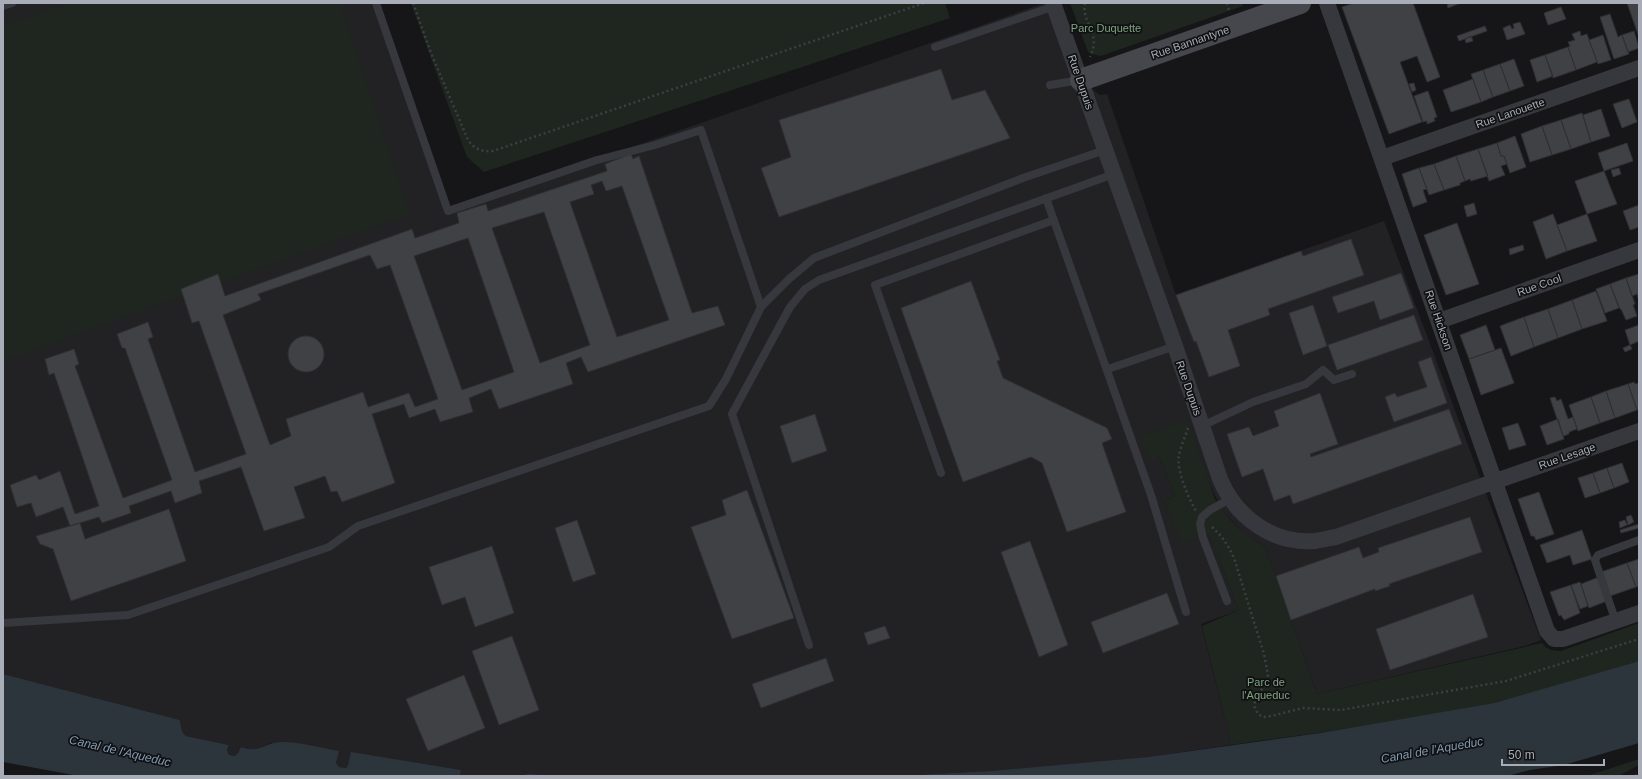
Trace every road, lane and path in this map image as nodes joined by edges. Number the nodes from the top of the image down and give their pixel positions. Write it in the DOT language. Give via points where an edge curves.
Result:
graph roads {
  1 [pos="12,3"];
  2 [pos="376,3"];
  3 [pos="413,3"];
  4 [pos="924,3"];
  5 [pos="1086,3"];
  6 [pos="1227,3"];
  7 [pos="1300,3"];
  8 [pos="1327,3"];
  9 [pos="1054,5"];
  10 [pos="3,6"];
  11 [pos="1230,12"];
  12 [pos="935,47"];
  13 [pos="1090,57"];
  14 [pos="1639,68"];
  15 [pos="1081,80"];
  16 [pos="1050,85"];
  17 [pos="1105,150"];
  18 [pos="1382,158"];
  19 [pos="1114,174"];
  20 [pos="1046,198"];
  21 [pos="1054,220"];
  22 [pos="1639,250"];
  23 [pos="761,307"];
  24 [pos="1439,321"];
  25 [pos="1175,346"];
  26 [pos="1108,369"];
  27 [pos="1352,374"];
  28 [pos="1196,408"];
  29 [pos="1202,426"];
  30 [pos="1639,431"];
  31 [pos="941,473"];
  32 [pos="1495,482"];
  33 [pos="1230,499"];
  34 [pos="1202,517"];
  35 [pos="1639,540"];
  36 [pos="1226,601"];
  37 [pos="1186,612"];
  38 [pos="1639,613"];
  39 [pos="1616,622"];
  40 [pos="3,623"];
  41 [pos="1639,639"];
  42 [pos="809,645"];
  43 [pos="1639,774"];
  44 [pos="1635,776"];
  1 -- 10 [label="lane"];
  2 -- 23 [label="lane" via="448,211 597,160 702,130"];
  3 -- 4 [label="path" via="431,54 468,140 472,146 493,151"];
  5 -- 13 [label="path" via="1085,13 1095,45"];
  6 -- 11 [label="path"];
  7 -- 15 [label="street, Rue Bannantyne"];
  8 -- 18 [label="street, Rue Hickson"];
  9 -- 12 [label="lane"];
  9 -- 15 [label="street, Rue Dupuis"];
  14 -- 18 [label="street, Rue Lanouette"];
  15 -- 16 [label="lane"];
  15 -- 17 [label="street, Rue Dupuis"];
  17 -- 19 [label="street, Rue Dupuis"];
  17 -- 23 [label="lane" via="1023,178 814,258 788,279"];
  18 -- 24 [label="street, Rue Hickson"];
  19 -- 20 [label="lane"];
  19 -- 25 [label="street, Rue Dupuis"];
  20 -- 21 [label="lane"];
  20 -- 42 [label="lane" via="819,280 805,289 790,307 732,414"];
  21 -- 26 [label="lane"];
  21 -- 31 [label="lane" via="875,285"];
  22 -- 24 [label="street, Rue Cool"];
  23 -- 40 [label="lane" via="710,406 358,526 329,546 128,614"];
  24 -- 32 [label="street, Rue Hickson"];
  25 -- 26 [label="lane"];
  25 -- 28 [label="street, Rue Dupuis"];
  26 -- 37 [label="lane" via="1151,495"];
  27 -- 29 [label="lane" via="1334,380 1323,370 1306,384 1253,402"];
  28 -- 29 [label="street, Rue Dupuis"];
  28 -- 34 [label="path" via="1178,464 1191,503"];
  29 -- 33 [label="street, Rue Dupuis" via="1220,479"];
  30 -- 32 [label="street, Rue Lesage"];
  32 -- 33 [label="street, Rue Dupuis" via="1350,532 1315,541 1294,539 1265,531 1246,518"];
  32 -- 39 [label="street, Rue Hickson" via="1551,637 1563,640"];
  33 -- 34 [label="lane"];
  34 -- 36 [label="lane" via="1200,524 1203,538"];
  34 -- 41 [label="path" via="1220,534 1234,558 1264,654 1268,675 1254,706 1263,717 1303,708 1341,710 1506,681"];
  35 -- 39 [label="lane" via="1598,555 1595,560"];
  38 -- 39 [label="street"];
  43 -- 44 [label="path"];
}
